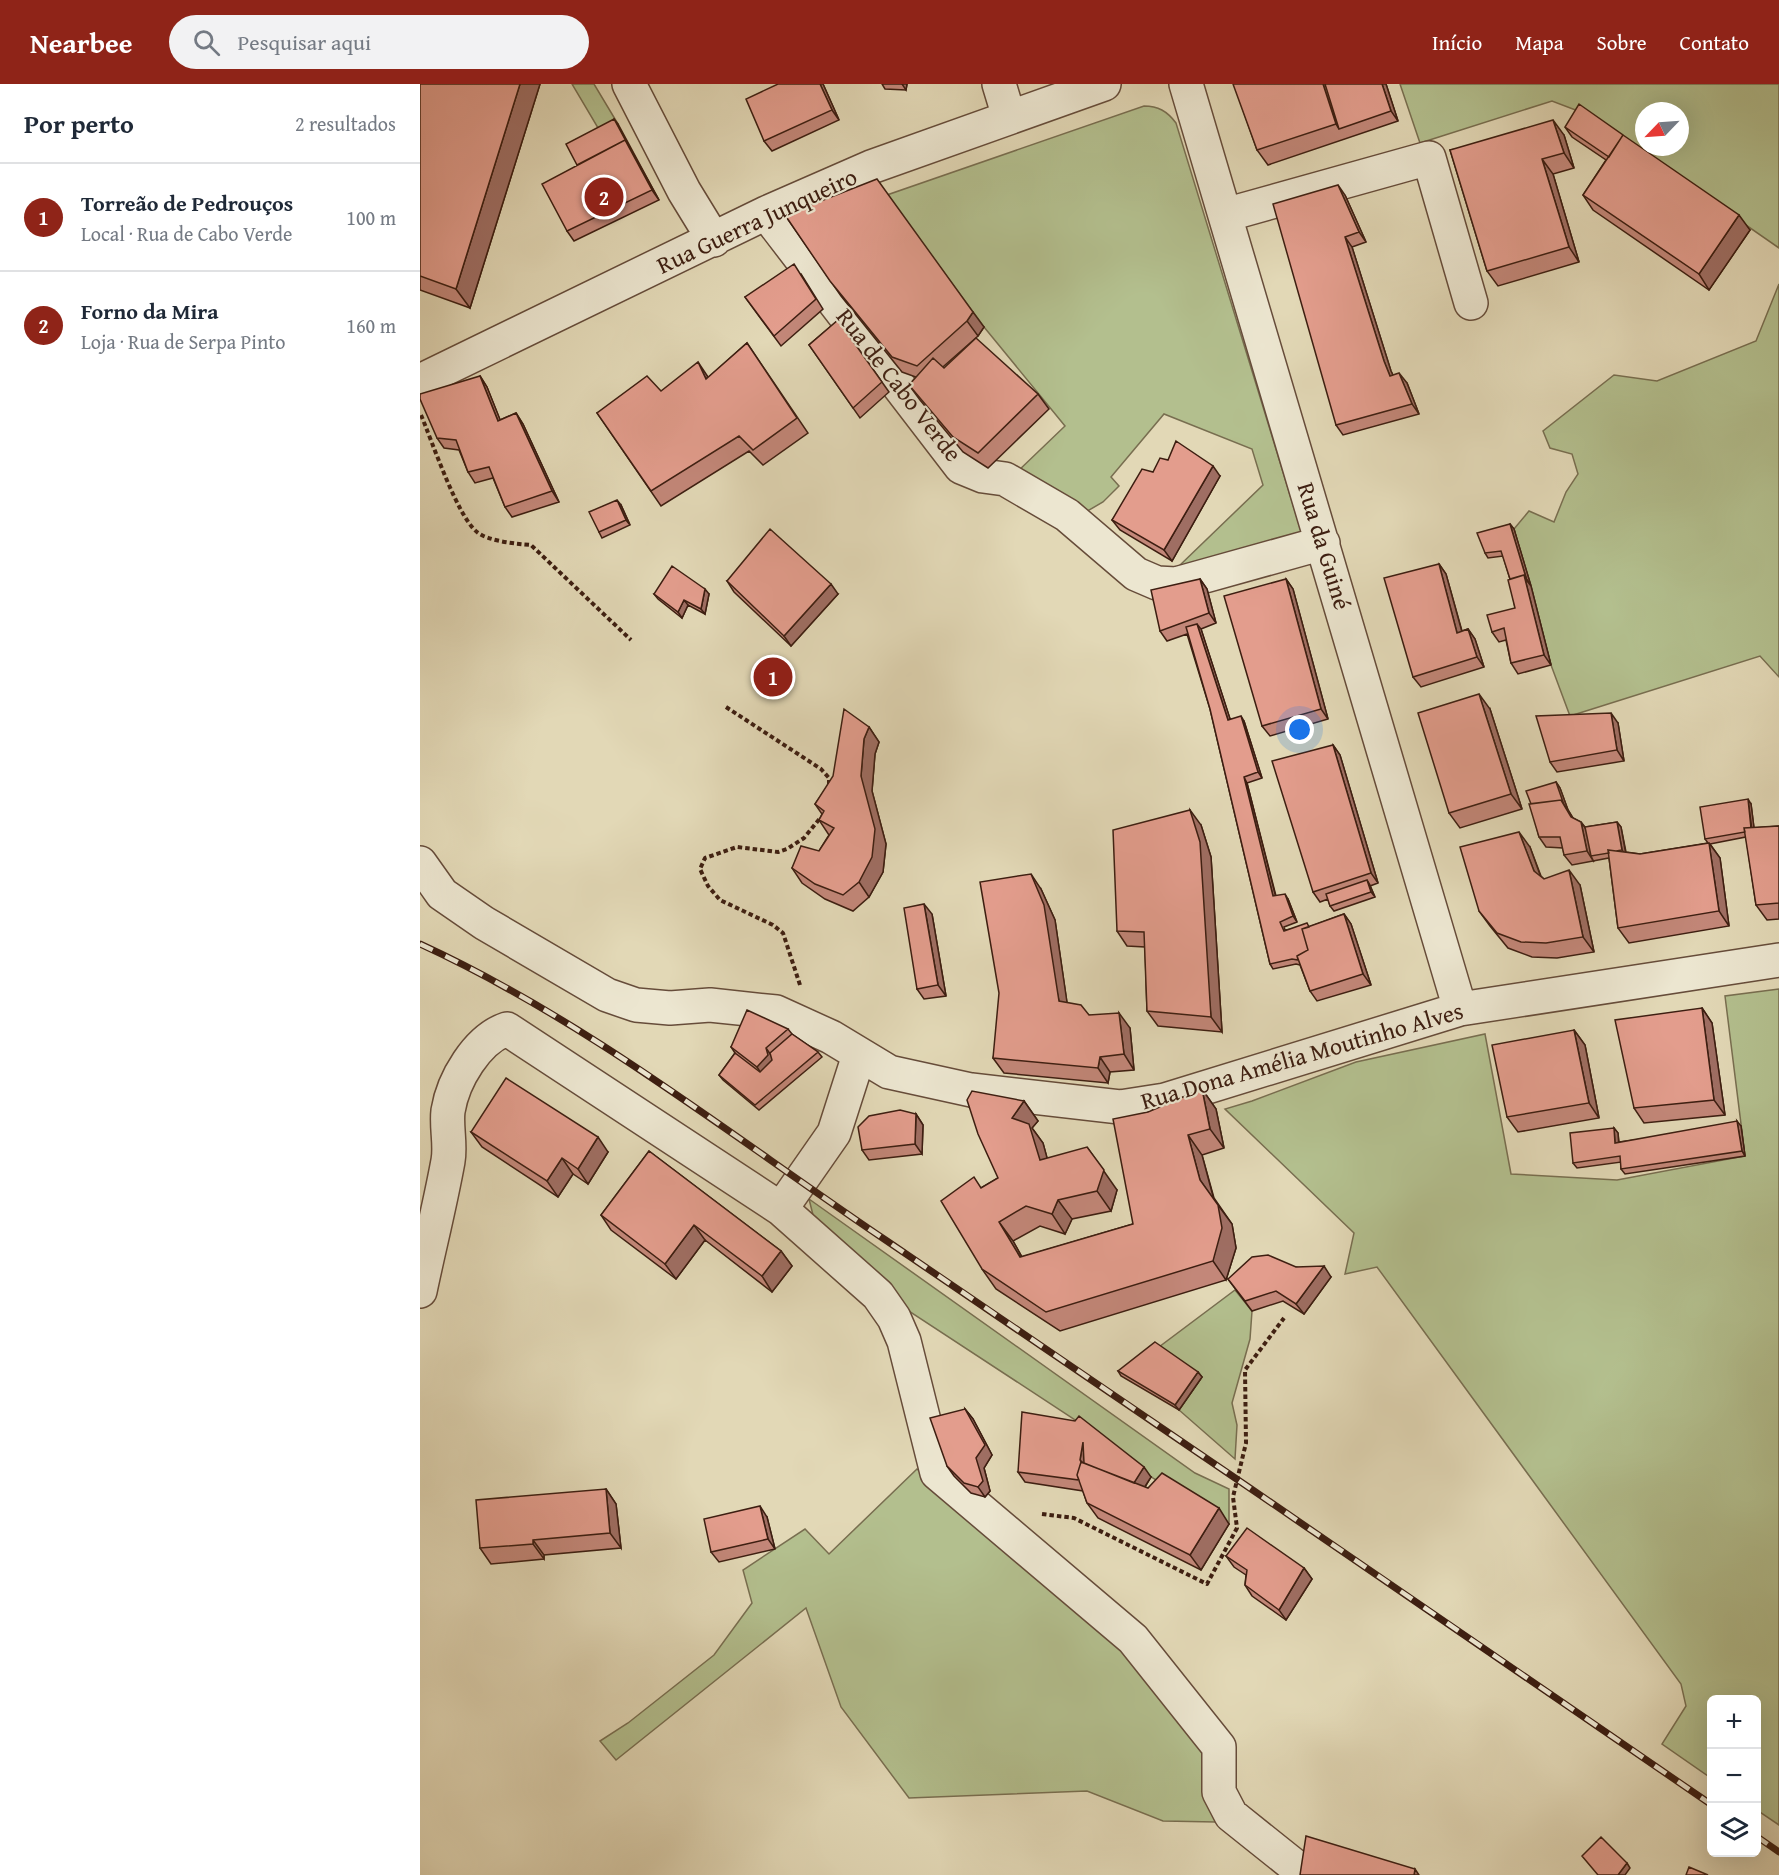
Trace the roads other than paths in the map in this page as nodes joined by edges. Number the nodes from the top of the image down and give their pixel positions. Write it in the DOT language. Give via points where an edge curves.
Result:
graph roads {
  1 [pos="629,84"];
  2 [pos="999,84"];
  3 [pos="1104,84"];
  4 [pos="1186,84"];
  5 [pos="1009,117"];
  6 [pos="766,213"];
  7 [pos="1225,215"];
  8 [pos="714,240"];
  9 [pos="1471,303"];
  10 [pos="420,381"];
  11 [pos="1323,543"];
  12 [pos="420,862"];
  13 [pos="1779,960"];
  14 [pos="1460,1009"];
  15 [pos="860,1055"];
  16 [pos="781,1209"];
  17 [pos="420,1291"];
  18 [pos="1301,1875"];
  1 -- 8 [label="street"];
  2 -- 5 [label="street"];
  3 -- 5 [label="street, Rua Guerra Junqueiro"];
  4 -- 7 [label="street, Rua da Guiné"];
  5 -- 6 [label="street, Rua Guerra Junqueiro" via="871,167"];
  6 -- 8 [label="street, Rua Guerra Junqueiro"];
  6 -- 11 [label="street, Rua de Cabo Verde" via="961,467 1005,479 1067,515 1136,574 1157,583 1176,584"];
  7 -- 9 [label="street" via="1429,158"];
  7 -- 11 [label="street, Rua da Guiné"];
  8 -- 10 [label="street, Rua Guerra Junqueiro"];
  11 -- 14 [label="street, Rua da Guiné"];
  12 -- 15 [label="street, Rua Dona Amélia Moutinho Alves" via="442,894 607,995 636,1005 776,1012"];
  13 -- 14 [label="street, Rua Dona Amélia Moutinho Alves"];
  14 -- 15 [label="street, Rua Dona Amélia Moutinho Alves" via="1165,1100 1120,1107 960,1088 889,1072"];
  15 -- 16 [label="street" via="834,1133"];
  16 -- 17 [label="street" via="507,1029 493,1034 480,1046 456,1085 448,1109 448,1158"];
  16 -- 18 [label="street" via="878,1295 894,1318 904,1341 937,1473 1133,1639 1219,1747 1219,1792 1231,1815 1301,1871"];
}
